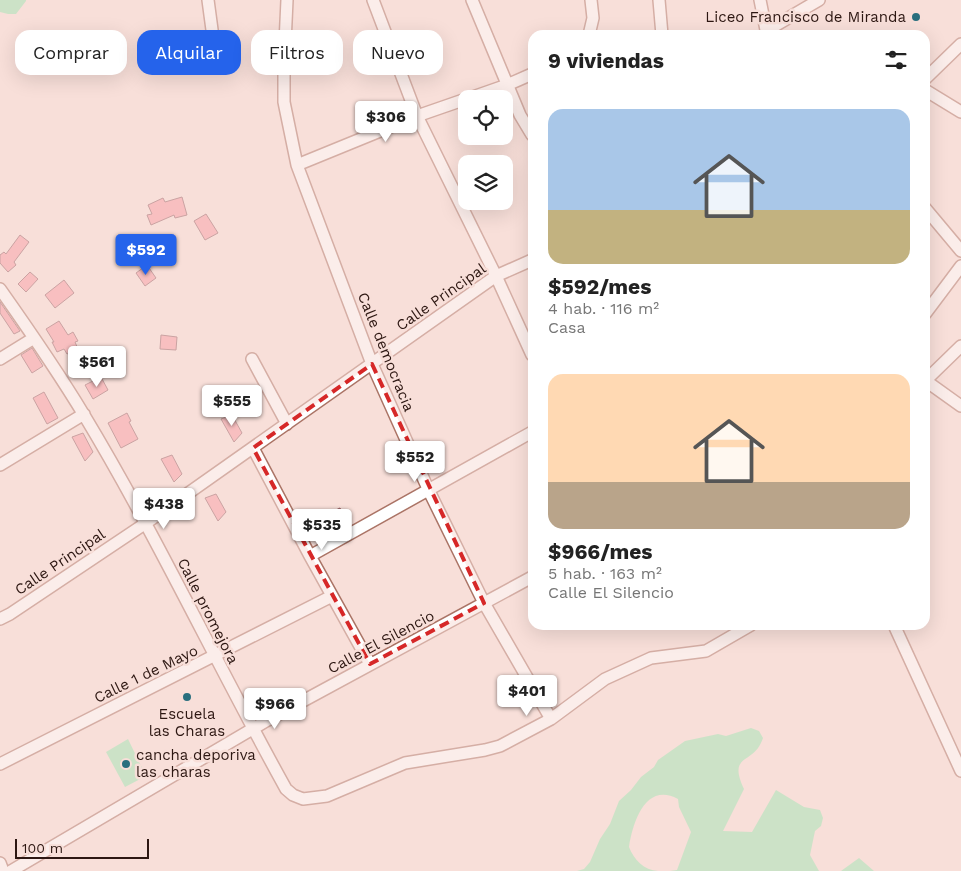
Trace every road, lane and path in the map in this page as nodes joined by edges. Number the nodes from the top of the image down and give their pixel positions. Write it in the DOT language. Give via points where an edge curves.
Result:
graph roads {
  1 [pos="208,0"];
  2 [pos="287,0"];
  3 [pos="373,0"];
  4 [pos="472,0"];
  5 [pos="591,0"];
  6 [pos="659,0"];
  7 [pos="760,0"];
  8 [pos="819,0"];
  9 [pos="212,30"];
  10 [pos="591,30"];
  11 [pos="662,30"];
  12 [pos="765,30"];
  13 [pos="771,30"];
  14 [pos="961,44"];
  15 [pos="930,74"];
  16 [pos="528,76"];
  17 [pos="507,85"];
  18 [pos="493,90"];
  19 [pos="930,93"];
  20 [pos="458,102"];
  21 [pos="961,112"];
  22 [pos="417,116"];
  23 [pos="528,128"];
  24 [pos="297,165"];
  25 [pos="930,214"];
  26 [pos="961,251"];
  27 [pos="528,262"];
  28 [pos="961,266"];
  29 [pos="496,276"];
  30 [pos="0,289"];
  31 [pos="930,307"];
  32 [pos="34,338"];
  33 [pos="528,346"];
  34 [pos="961,346"];
  35 [pos="252,358"];
  36 [pos="0,359"];
  37 [pos="372,364"];
  38 [pos="930,376"];
  39 [pos="930,384"];
  40 [pos="961,406"];
  41 [pos="84,414"];
  42 [pos="287,424"];
  43 [pos="528,434"];
  44 [pos="253,448"];
  45 [pos="0,465"];
  46 [pos="429,491"];
  47 [pos="146,523"];
  48 [pos="310,556"];
  49 [pos="528,579"];
  50 [pos="332,596"];
  51 [pos="484,603"];
  52 [pos="0,618"];
  53 [pos="742,630"];
  54 [pos="896,630"];
  55 [pos="214,657"];
  56 [pos="370,664"];
  57 [pos="551,719"];
  58 [pos="253,729"];
  59 [pos="0,764"];
  60 [pos="961,771"];
  61 [pos="0,863"];
  62 [pos="3,871"];
  63 [pos="10,871"];
  1 -- 9 [label="street"];
  2 -- 24 [label="street, Calle democracia" via="284,102"];
  3 -- 22 [label="street"];
  4 -- 17 [label="street"];
  5 -- 10 [label="street"];
  6 -- 11 [label="street"];
  7 -- 12 [label="street"];
  8 -- 13 [label="street"];
  14 -- 15 [label="street"];
  16 -- 17 [label="street"];
  17 -- 18 [label="street"];
  17 -- 23 [label="street"];
  19 -- 21 [label="street"];
  20 -- 22 [label="street"];
  22 -- 24 [label="street"];
  22 -- 29 [label="street"];
  24 -- 37 [label="street, Calle democracia"];
  25 -- 26 [label="street"];
  27 -- 29 [label="street, Calle Principal"];
  28 -- 31 [label="street"];
  29 -- 33 [label="street"];
  29 -- 37 [label="street, Calle Principal"];
  30 -- 32 [label="street, Calle promejora"];
  32 -- 36 [label="street"];
  32 -- 41 [label="street, Calle promejora"];
  34 -- 38 [label="street"];
  35 -- 42 [label="street"];
  37 -- 42 [label="street, Calle Principal"];
  37 -- 46 [label="street, Calle democracia"];
  39 -- 40 [label="street"];
  41 -- 45 [label="street"];
  41 -- 47 [label="street, Calle promejora"];
  42 -- 44 [label="street, Calle Principal"];
  43 -- 46 [label="street"];
  44 -- 47 [label="street, Calle Principal"];
  44 -- 48 [label="street"];
  46 -- 48 [label="street"];
  46 -- 51 [label="street, Calle democracia"];
  47 -- 52 [label="street, Calle Principal"];
  47 -- 55 [label="street, Calle promejora"];
  48 -- 50 [label="street"];
  49 -- 51 [label="street, Calle El Silencio"];
  50 -- 55 [label="street, Calle 1 de Mayo"];
  50 -- 56 [label="street"];
  51 -- 56 [label="street, Calle El Silencio"];
  51 -- 57 [label="street, Calle democracia"];
  53 -- 57 [label="street" via="706,651 651,658 605,679"];
  54 -- 60 [label="street"];
  55 -- 58 [label="street, Calle promejora"];
  55 -- 59 [label="street, Calle 1 de Mayo"];
  56 -- 58 [label="street, Calle El Silencio"];
  57 -- 58 [label="street, Calle promejora" via="500,746 405,763 327,796 303,799 293,796 286,788"];
  58 -- 63 [label="street, Calle El Silencio"];
  61 -- 62 [label="street"];
}
